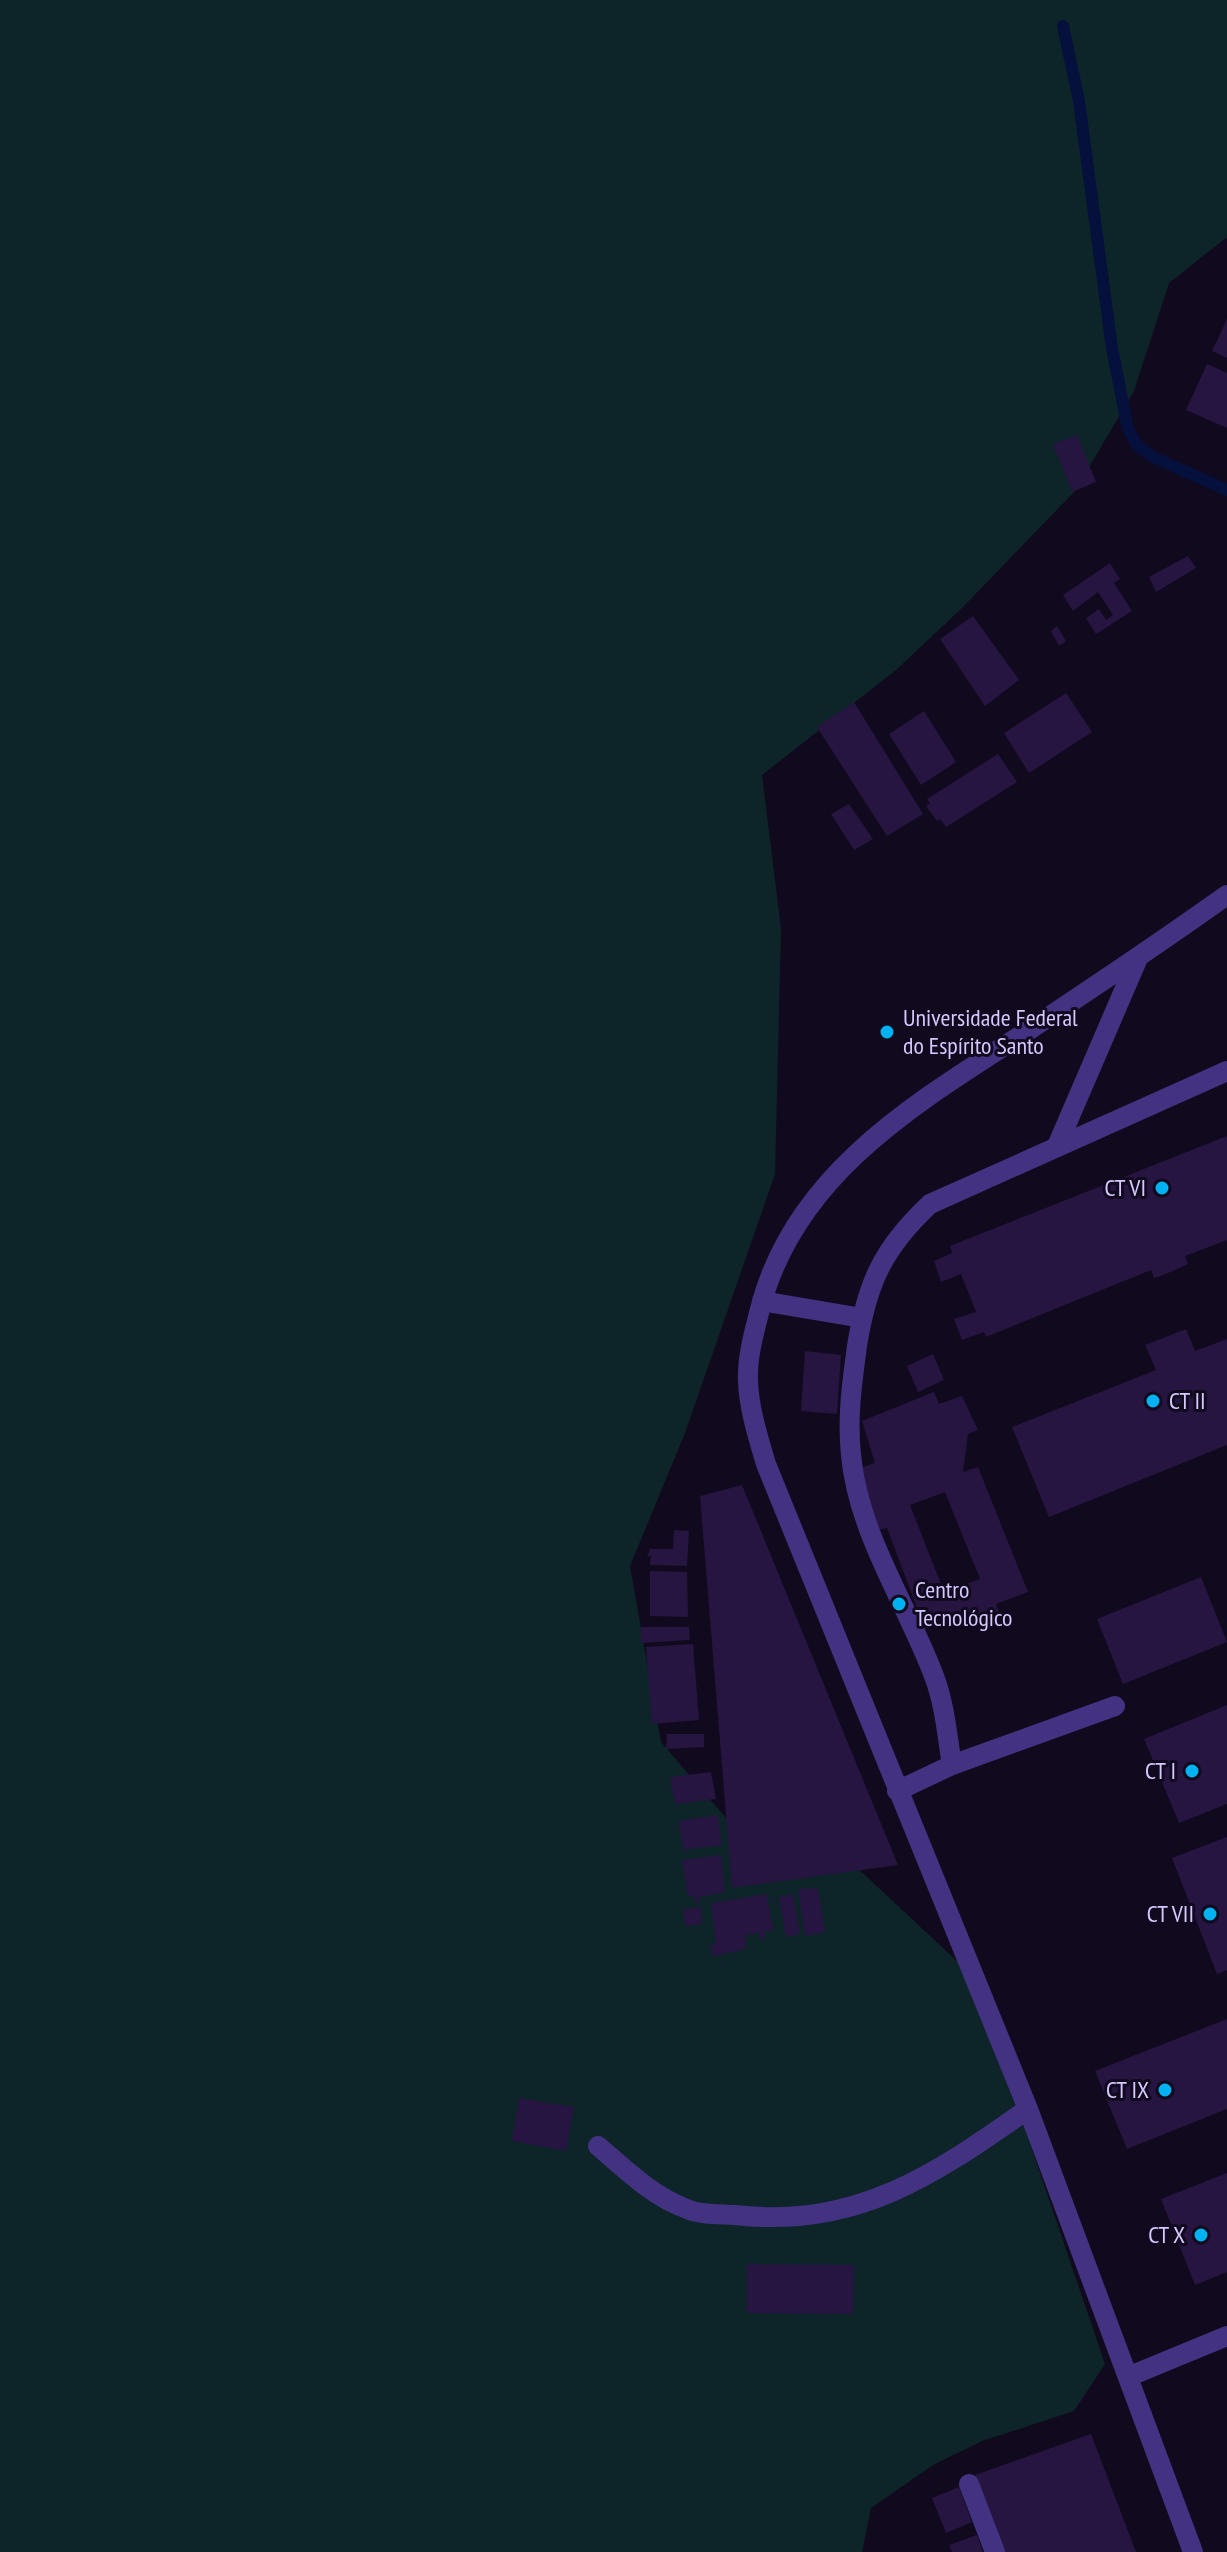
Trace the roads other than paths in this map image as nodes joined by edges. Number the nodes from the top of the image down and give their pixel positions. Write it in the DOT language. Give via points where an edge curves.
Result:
graph roads {
  1 [pos="1227,895"];
  2 [pos="1138,958"];
  3 [pos="1227,1071"];
  4 [pos="1057,1146"];
  5 [pos="762,1301"];
  6 [pos="862,1318"];
  7 [pos="1115,1706"];
  8 [pos="952,1765"];
  9 [pos="897,1791"];
  10 [pos="1028,2109"];
  11 [pos="598,2146"];
  12 [pos="1227,2336"];
  13 [pos="1130,2376"];
  14 [pos="969,2484"];
  15 [pos="995,2552"];
  16 [pos="1193,2552"];
  1 -- 2 [label="street"];
  2 -- 4 [label="street"];
  2 -- 5 [label="street" via="931,1093 836,1170 788,1238"];
  3 -- 4 [label="street"];
  4 -- 6 [label="street" via="930,1204 899,1233 878,1271"];
  5 -- 6 [label="street"];
  5 -- 9 [label="street" via="750,1347 753,1418 766,1464"];
  6 -- 8 [label="street" via="849,1401 851,1457 863,1508 944,1704"];
  7 -- 8 [label="street"];
  8 -- 9 [label="street"];
  9 -- 10 [label="street"];
  10 -- 11 [label="street" via="945,2168 866,2204 774,2220 688,2210 644,2186"];
  10 -- 13 [label="street"];
  12 -- 13 [label="street"];
  13 -- 16 [label="street"];
  14 -- 15 [label="street"];
}
